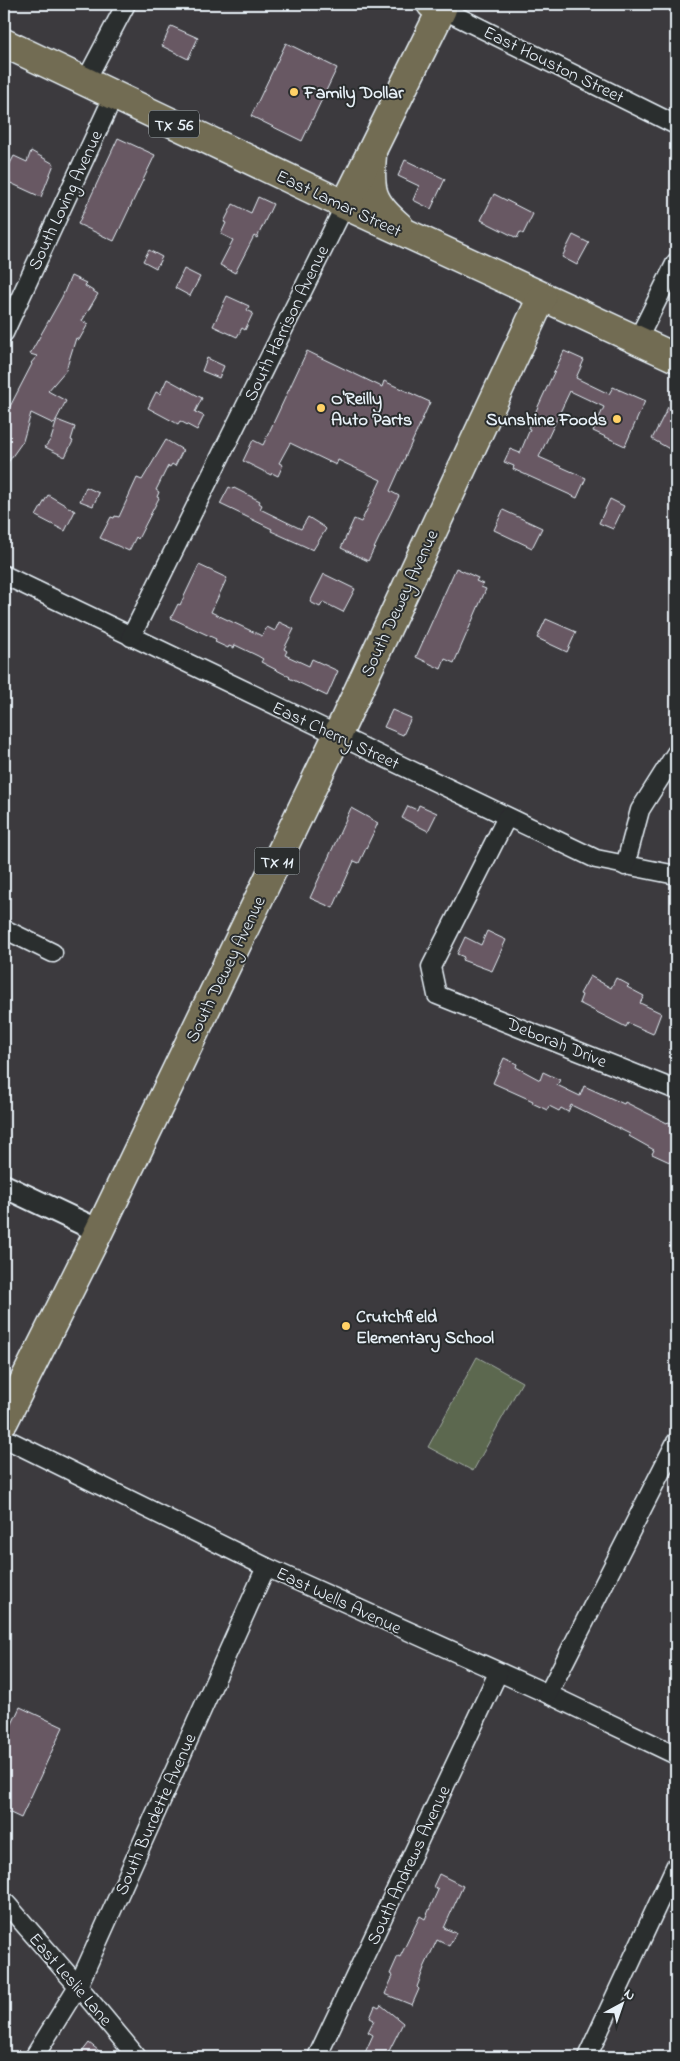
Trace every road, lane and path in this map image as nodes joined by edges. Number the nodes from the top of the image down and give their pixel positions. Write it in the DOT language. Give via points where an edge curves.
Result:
graph roads {
  1 [pos="126,4"];
  2 [pos="439,5"];
  3 [pos="4,43"];
  4 [pos="85,82"];
  5 [pos="114,95"];
  6 [pos="676,125"];
  7 [pos="372,150"];
  8 [pos="344,205"];
  9 [pos="409,236"];
  10 [pos="676,262"];
  11 [pos="542,297"];
  12 [pos="4,333"];
  13 [pos="637,340"];
  14 [pos="676,358"];
  15 [pos="4,575"];
  16 [pos="131,637"];
  17 [pos="337,736"];
  18 [pos="676,753"];
  19 [pos="507,817"];
  20 [pos="626,866"];
  21 [pos="676,875"];
  22 [pos="4,929"];
  23 [pos="53,953"];
  24 [pos="676,1090"];
  25 [pos="4,1186"];
  26 [pos="99,1231"];
  27 [pos="4,1421"];
  28 [pos="4,1438"];
  29 [pos="676,1442"];
  30 [pos="266,1567"];
  31 [pos="498,1673"];
  32 [pos="548,1694"];
  33 [pos="676,1755"];
  34 [pos="676,1866"];
  35 [pos="4,1901"];
  36 [pos="78,1986"];
  37 [pos="34,2057"];
  38 [pos="137,2057"];
  39 [pos="317,2057"];
  40 [pos="587,2057"];
  1 -- 4 [label="street"];
  2 -- 6 [label="street, East Houston Street"];
  2 -- 7 [label="main road, South Harrison Avenue"];
  3 -- 4 [label="main road, East Lamar Street / TX 56"];
  4 -- 5 [label="main road, East Lamar Street / TX 56"];
  5 -- 8 [label="main road, East Lamar Street / TX 56"];
  5 -- 12 [label="street, South Loving Avenue"];
  7 -- 8 [label="main road, South Harrison Avenue"];
  7 -- 9 [label="main road" via="372,194 382,212"];
  8 -- 9 [label="main road, East Lamar Street / TX 56"];
  8 -- 16 [label="street, South Harrison Avenue"];
  9 -- 11 [label="main road, East Lamar Street / TX 56"];
  10 -- 13 [label="street"];
  11 -- 13 [label="main road, East Lamar Street / TX 56"];
  11 -- 17 [label="main road, South Dewey Avenue / TX 11"];
  13 -- 14 [label="main road, East Lamar Street / TX 56"];
  15 -- 16 [label="street, East Cherry Street"];
  16 -- 17 [label="street, East Cherry Street"];
  17 -- 19 [label="street, East Cherry Street"];
  17 -- 26 [label="main road, South Dewey Avenue / TX 11"];
  18 -- 20 [label="street" via="640,810"];
  19 -- 20 [label="street, East Cherry Street" via="596,859"];
  19 -- 24 [label="street, Deborah Drive" via="431,967 437,994"];
  20 -- 21 [label="street, East Cherry Street"];
  22 -- 23 [label="street"];
  25 -- 26 [label="street"];
  26 -- 27 [label="main road, South Dewey Avenue / TX 11"];
  28 -- 30 [label="street, East Wells Avenue"];
  29 -- 32 [label="street"];
  30 -- 31 [label="street, East Wells Avenue"];
  30 -- 36 [label="street, South Burdette Avenue"];
  31 -- 32 [label="street, East Wells Avenue"];
  31 -- 39 [label="street, South Andrews Avenue"];
  32 -- 33 [label="street, East Wells Avenue"];
  34 -- 40 [label="street"];
  35 -- 36 [label="street, East Leslie Lane"];
  36 -- 37 [label="street, South Burdette Avenue"];
  36 -- 38 [label="street, East Leslie Lane"];
}
